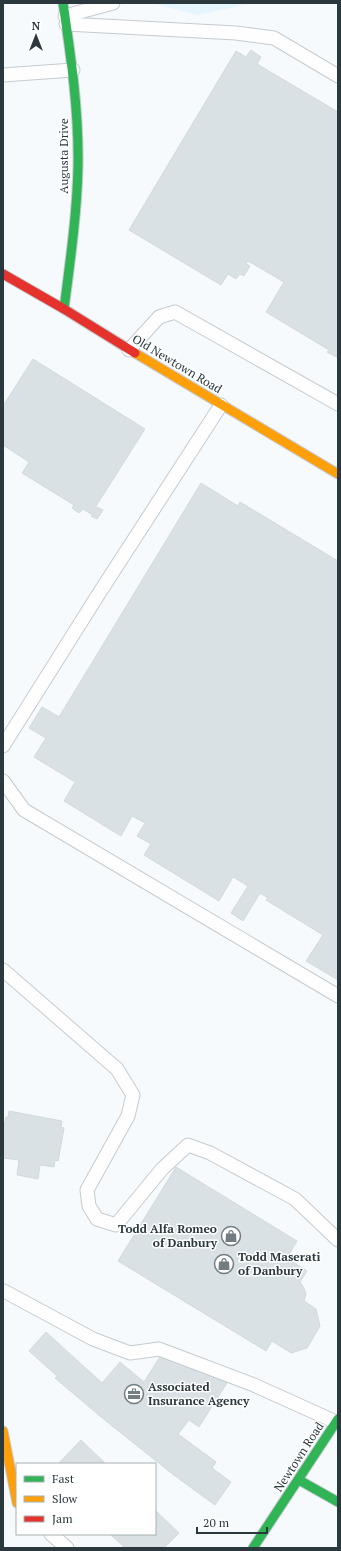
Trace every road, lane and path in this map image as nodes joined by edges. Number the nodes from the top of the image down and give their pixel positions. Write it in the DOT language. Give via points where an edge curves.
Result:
graph roads {
  1 [pos="113,3"];
  2 [pos="65,14"];
  3 [pos="73,70"];
  4 [pos="3,75"];
  5 [pos="338,76"];
  6 [pos="3,274"];
  7 [pos="64,309"];
  8 [pos="129,350"];
  9 [pos="338,404"];
  10 [pos="221,405"];
  11 [pos="338,474"];
  12 [pos="3,746"];
  13 [pos="3,782"];
  14 [pos="3,970"];
  15 [pos="338,996"];
  16 [pos="338,1240"];
  17 [pos="4,1291"];
  18 [pos="337,1420"];
  19 [pos="3,1431"];
  20 [pos="299,1480"];
  21 [pos="16,1498"];
  22 [pos="338,1502"];
  23 [pos="52,1535"];
  24 [pos="67,1548"];
  25 [pos="253,1548"];
  1 -- 2 [label="lane"];
  2 -- 3 [label="street, Augusta Drive"];
  2 -- 5 [label="lane" via="274,38"];
  3 -- 4 [label="lane"];
  3 -- 7 [label="street, Augusta Drive" via="78,146 76,214"];
  6 -- 7 [label="street, Old Newtown Road"];
  7 -- 8 [label="street, Old Newtown Road"];
  8 -- 9 [label="lane" via="159,318 175,312"];
  8 -- 10 [label="street, Old Newtown Road"];
  10 -- 11 [label="street, Old Newtown Road"];
  10 -- 12 [label="lane"];
  13 -- 15 [label="lane" via="24,810"];
  14 -- 16 [label="lane" via="117,1069 133,1095 128,1116 87,1190 89,1206 97,1219 116,1225 162,1169 188,1145 210,1153 295,1199"];
  17 -- 18 [label="lane" via="93,1339 130,1353 159,1349"];
  18 -- 20 [label="street, Newtown Road"];
  19 -- 21 [label="street"];
  20 -- 22 [label="street"];
  20 -- 25 [label="street, Newtown Road"];
  23 -- 24 [label="lane"];
}
